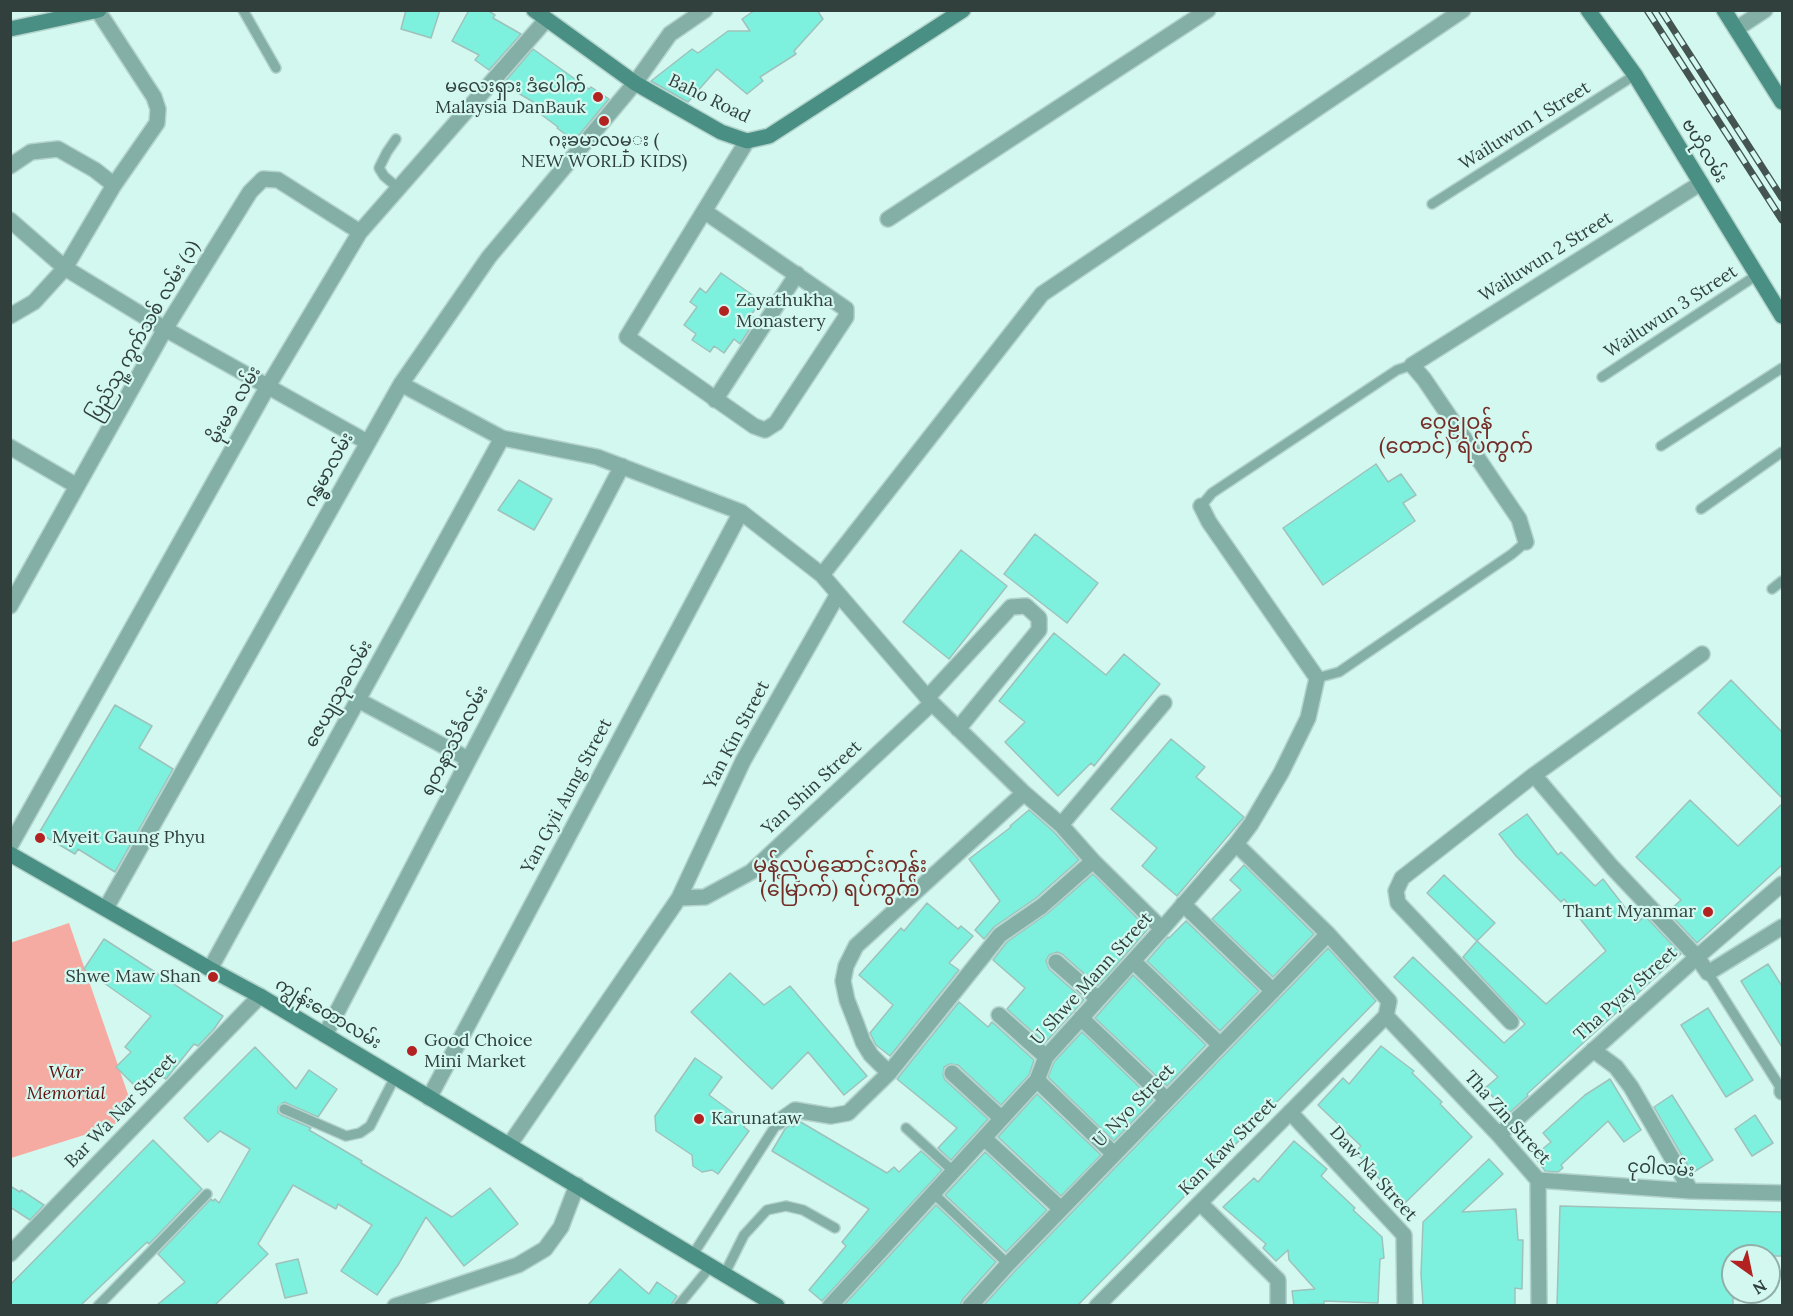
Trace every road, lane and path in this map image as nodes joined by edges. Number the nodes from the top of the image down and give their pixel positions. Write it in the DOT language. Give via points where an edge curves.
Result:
graph roads {
  1 [pos="243,10"];
  2 [pos="534,10"];
  3 [pos="705,10"];
  4 [pos="963,10"];
  5 [pos="1208,10"];
  6 [pos="1463,10"];
  7 [pos="1588,10"];
  8 [pos="1724,10"];
  9 [pos="1765,10"];
  10 [pos="99,11"];
  11 [pos="546,20"];
  12 [pos="10,29"];
  13 [pos="1736,30"];
  14 [pos="276,68"];
  15 [pos="1635,75"];
  16 [pos="635,83"];
  17 [pos="1782,102"];
  18 [pos="396,139"];
  19 [pos="747,141"];
  20 [pos="10,166"];
  21 [pos="1701,183"];
  22 [pos="114,185"];
  23 [pos="398,188"];
  24 [pos="1432,204"];
  25 [pos="704,211"];
  26 [pos="888,219"];
  27 [pos="10,220"];
  28 [pos="360,232"];
  29 [pos="65,268"];
  30 [pos="797,274"];
  31 [pos="1757,275"];
  32 [pos="10,316"];
  33 [pos="1782,316"];
  34 [pos="165,329"];
  35 [pos="1412,365"];
  36 [pos="1782,368"];
  37 [pos="1602,377"];
  38 [pos="401,384"];
  39 [pos="268,386"];
  40 [pos="715,399"];
  41 [pos="502,438"];
  42 [pos="367,442"];
  43 [pos="1661,446"];
  44 [pos="10,447"];
  45 [pos="1782,452"];
  46 [pos="622,466"];
  47 [pos="77,486"];
  48 [pos="1201,506"];
  49 [pos="1701,509"];
  50 [pos="741,513"];
  51 [pos="1526,542"];
  52 [pos="822,574"];
  53 [pos="1782,581"];
  54 [pos="1772,589"];
  55 [pos="838,594"];
  56 [pos="10,606"];
  57 [pos="1702,654"];
  58 [pos="1317,678"];
  59 [pos="358,700"];
  60 [pos="929,700"];
  61 [pos="1164,703"];
  62 [pos="958,729"];
  63 [pos="468,759"];
  64 [pos="1534,775"];
  65 [pos="1024,793"];
  66 [pos="1061,825"];
  67 [pos="1236,844"];
  68 [pos="10,846"];
  69 [pos="10,854"];
  70 [pos="1092,861"];
  71 [pos="1782,884"];
  72 [pos="679,898"];
  73 [pos="1184,904"];
  74 [pos="106,908"];
  75 [pos="1782,927"];
  76 [pos="1162,929"];
  77 [pos="1328,934"];
  78 [pos="1697,957"];
  79 [pos="1133,961"];
  80 [pos="1056,962"];
  81 [pos="210,969"];
  82 [pos="1708,973"];
  83 [pos="1273,991"];
  84 [pos="260,996"];
  85 [pos="1098,999"];
  86 [pos="999,1015"];
  87 [pos="1386,1016"];
  88 [pos="1081,1018"];
  89 [pos="1511,1022"];
  90 [pos="325,1035"];
  91 [pos="1220,1045"];
  92 [pos="1593,1050"];
  93 [pos="1046,1057"];
  94 [pos="889,1073"];
  95 [pos="952,1073"];
  96 [pos="395,1077"];
  97 [pos="1037,1080"];
  98 [pos="1782,1091"];
  99 [pos="429,1098"];
  100 [pos="1167,1100"];
  101 [pos="284,1109"];
  102 [pos="1290,1112"];
  103 [pos="1001,1118"];
  104 [pos="778,1122"];
  105 [pos="906,1128"];
  106 [pos="1499,1135"];
  107 [pos="984,1137"];
  108 [pos="510,1144"];
  109 [pos="1114,1154"];
  110 [pos="953,1171"];
  111 [pos="1538,1180"];
  112 [pos="577,1185"];
  113 [pos="1691,1191"];
  114 [pos="933,1193"];
  115 [pos="1782,1193"];
  116 [pos="207,1194"];
  117 [pos="1200,1203"];
  118 [pos="1061,1209"];
  119 [pos="836,1228"];
  120 [pos="10,1254"];
  121 [pos="692,1256"];
  122 [pos="1008,1264"];
  123 [pos="710,1267"];
  124 [pos="724,1275"];
  125 [pos="98,1305"];
  126 [pos="395,1305"];
  127 [pos="678,1305"];
  128 [pos="777,1305"];
  129 [pos="830,1305"];
  130 [pos="970,1305"];
  131 [pos="1097,1305"];
  132 [pos="1278,1305"];
  133 [pos="1405,1305"];
  134 [pos="1539,1305"];
  1 -- 14 [label="lane"];
  2 -- 11 [label="street, Baho Road"];
  3 -- 16 [label="street, ဂန္ဓမာလမ်း" via="669,34"];
  4 -- 19 [label="street, Baho Road" via="768,136"];
  5 -- 26 [label="street"];
  6 -- 52 [label="street" via="1042,294"];
  7 -- 15 [label="street, ဗဟိုလမ်း"];
  8 -- 13 [label="street"];
  9 -- 13 [label="street"];
  10 -- 12 [label="street"];
  10 -- 22 [label="street" via="158,109 157,123"];
  11 -- 16 [label="street, Baho Road"];
  11 -- 23 [label="street, မိုးမခ လမ်း"];
  13 -- 17 [label="street"];
  15 -- 21 [label="street, ဗဟိုလမ်း"];
  15 -- 24 [label="lane, Wailuwun 1 Street"];
  16 -- 19 [label="street, Baho Road" via="721,132"];
  16 -- 38 [label="street, ဂန္ဓမာလမ်း" via="489,257"];
  18 -- 23 [label="lane" via="379,168"];
  19 -- 25 [label="street"];
  20 -- 22 [label="street" via="31,152 58,149"];
  21 -- 31 [label="street, ဗဟိုလမ်း"];
  21 -- 35 [label="street, Wailuwun 2 Street"];
  22 -- 29 [label="street"];
  23 -- 28 [label="street, မိုးမခ လမ်း"];
  25 -- 30 [label="street"];
  25 -- 40 [label="street" via="627,338"];
  27 -- 29 [label="street"];
  28 -- 34 [label="street, ပြည်သူ့ ကွက်သစ် လမ်း (၁)" via="278,180 263,179 250,192"];
  28 -- 39 [label="street, မိုးမခ လမ်း"];
  29 -- 32 [label="street" via="34,302"];
  29 -- 34 [label="street"];
  30 -- 40 [label="street"];
  30 -- 40 [label="street" via="846,309 846,316 776,423 765,430 754,426"];
  31 -- 33 [label="street, ဗဟိုလမ်း"];
  31 -- 37 [label="lane, Wailuwun 3 Street"];
  34 -- 39 [label="street"];
  34 -- 47 [label="street, ပြည်သူ့ ကွက်သစ် လမ်း (၁)"];
  35 -- 48 [label="lane" via="1397,370 1212,493"];
  35 -- 51 [label="street" via="1519,519"];
  36 -- 43 [label="lane"];
  38 -- 41 [label="street"];
  38 -- 42 [label="street, ဂန္ဓမာလမ်း"];
  39 -- 42 [label="street"];
  39 -- 68 [label="street, မိုးမခ လမ်း"];
  41 -- 46 [label="street" via="597,457"];
  41 -- 59 [label="street, ဇေယျသုခလမ်း"];
  42 -- 74 [label="street, ဂန္ဓမာလမ်း"];
  44 -- 47 [label="street"];
  45 -- 49 [label="lane"];
  46 -- 50 [label="street"];
  46 -- 63 [label="street, ရတနာသိင်္ခလမ်း"];
  47 -- 56 [label="street, ပြည်သူ့ ကွက်သစ် လမ်း (၁)"];
  48 -- 58 [label="street"];
  50 -- 52 [label="street"];
  50 -- 99 [label="street, Yan Gyii Aung Street"];
  51 -- 58 [label="lane" via="1339,672"];
  52 -- 55 [label="street"];
  53 -- 54 [label="lane"];
  55 -- 60 [label="street"];
  55 -- 72 [label="street, Yan Kin Street" via="743,761"];
  57 -- 64 [label="street"];
  58 -- 67 [label="street, U Shwe Mann Street" via="1308,718 1275,784"];
  59 -- 63 [label="street"];
  59 -- 81 [label="street, ဇေယျသုခလမ်း"];
  60 -- 62 [label="street"];
  60 -- 62 [label="street, Yan Shin Street" via="1011,607 1026,606 1039,618 1039,630"];
  60 -- 72 [label="street, Yan Shin Street" via="751,872 705,897"];
  61 -- 66 [label="street"];
  62 -- 65 [label="street"];
  63 -- 90 [label="street, ရတနာသိင်္ခလမ်း"];
  64 -- 78 [label="street" via="1612,867"];
  64 -- 89 [label="street" via="1402,878 1395,891 1398,903"];
  65 -- 66 [label="street"];
  65 -- 94 [label="street" via="856,946 846,966 843,981 856,1023 872,1055"];
  66 -- 70 [label="street"];
  67 -- 73 [label="street, U Shwe Mann Street"];
  67 -- 77 [label="street"];
  69 -- 74 [label="street, ကျွန်းတောလမ်း"];
  70 -- 76 [label="street"];
  70 -- 94 [label="street" via="1042,906 1000,935"];
  71 -- 78 [label="street, Tha Pyay Street"];
  72 -- 108 [label="street, Yan Kin Street"];
  73 -- 76 [label="street, U Shwe Mann Street"];
  73 -- 83 [label="street"];
  74 -- 81 [label="street, ကျွန်းတောလမ်း"];
  75 -- 82 [label="street"];
  76 -- 79 [label="street, U Shwe Mann Street"];
  77 -- 83 [label="street, U Nyo Street"];
  77 -- 87 [label="street" via="1389,1001"];
  78 -- 82 [label="street"];
  78 -- 92 [label="street, Tha Pyay Street"];
  79 -- 85 [label="street, U Shwe Mann Street"];
  79 -- 91 [label="street"];
  80 -- 85 [label="street"];
  81 -- 84 [label="street, ကျွန်းတောလမ်း"];
  82 -- 98 [label="lane"];
  83 -- 91 [label="street, U Nyo Street"];
  84 -- 90 [label="street, ကျွန်းတောလမ်း"];
  84 -- 120 [label="street, Bar Wa Nar Street"];
  85 -- 88 [label="street, U Shwe Mann Street"];
  86 -- 93 [label="street"];
  87 -- 102 [label="street, Kan Kaw Street"];
  87 -- 106 [label="street, Tha Zin Street"];
  88 -- 93 [label="street, U Shwe Mann Street"];
  88 -- 100 [label="street"];
  90 -- 96 [label="street, ကျွန်းတောလမ်း"];
  91 -- 100 [label="street, U Nyo Street"];
  92 -- 106 [label="street, Tha Pyay Street"];
  92 -- 113 [label="street" via="1616,1067 1631,1087"];
  93 -- 97 [label="street, U Shwe Mann Street"];
  94 -- 104 [label="street" via="848,1113 831,1116 795,1110"];
  95 -- 103 [label="street"];
  96 -- 99 [label="street, ကျွန်းတောလမ်း"];
  96 -- 101 [label="lane" via="370,1126 360,1133 346,1136"];
  97 -- 103 [label="street, U Shwe Mann Street"];
  97 -- 109 [label="street"];
  99 -- 108 [label="street, ကျွန်းတောလမ်း"];
  100 -- 109 [label="street, U Nyo Street"];
  102 -- 117 [label="street, Kan Kaw Street"];
  102 -- 133 [label="street, Daw Na Street" via="1404,1235"];
  103 -- 107 [label="street, U Shwe Mann Street"];
  104 -- 121 [label="lane"];
  105 -- 110 [label="lane"];
  106 -- 111 [label="street, Tha Zin Street"];
  107 -- 110 [label="street, U Shwe Mann Street"];
  107 -- 118 [label="street"];
  108 -- 112 [label="street, ကျွန်းတောလမ်း"];
  109 -- 118 [label="street, U Nyo Street"];
  110 -- 114 [label="street, U Shwe Mann Street"];
  111 -- 113 [label="street, ငုဝါလမ်း"];
  111 -- 134 [label="street, Tha Zin Street"];
  112 -- 121 [label="street, ကျွန်းတောလမ်း"];
  112 -- 126 [label="street" via="561,1227 545,1250 518,1265"];
  113 -- 115 [label="street, ငုဝါလမ်း"];
  114 -- 122 [label="lane"];
  114 -- 129 [label="street, U Shwe Mann Street"];
  116 -- 125 [label="lane"];
  117 -- 131 [label="street, Kan Kaw Street"];
  117 -- 132 [label="street" via="1278,1280"];
  118 -- 122 [label="street, U Nyo Street"];
  119 -- 124 [label="lane" via="803,1210 786,1206 767,1210 744,1235"];
  121 -- 123 [label="street, ကျွန်းတောလမ်း"];
  122 -- 130 [label="street, U Nyo Street"];
  123 -- 124 [label="street, ကျွန်းတောလမ်း"];
  123 -- 127 [label="lane"];
  124 -- 128 [label="street, ကျွန်းတောလမ်း"];
}
